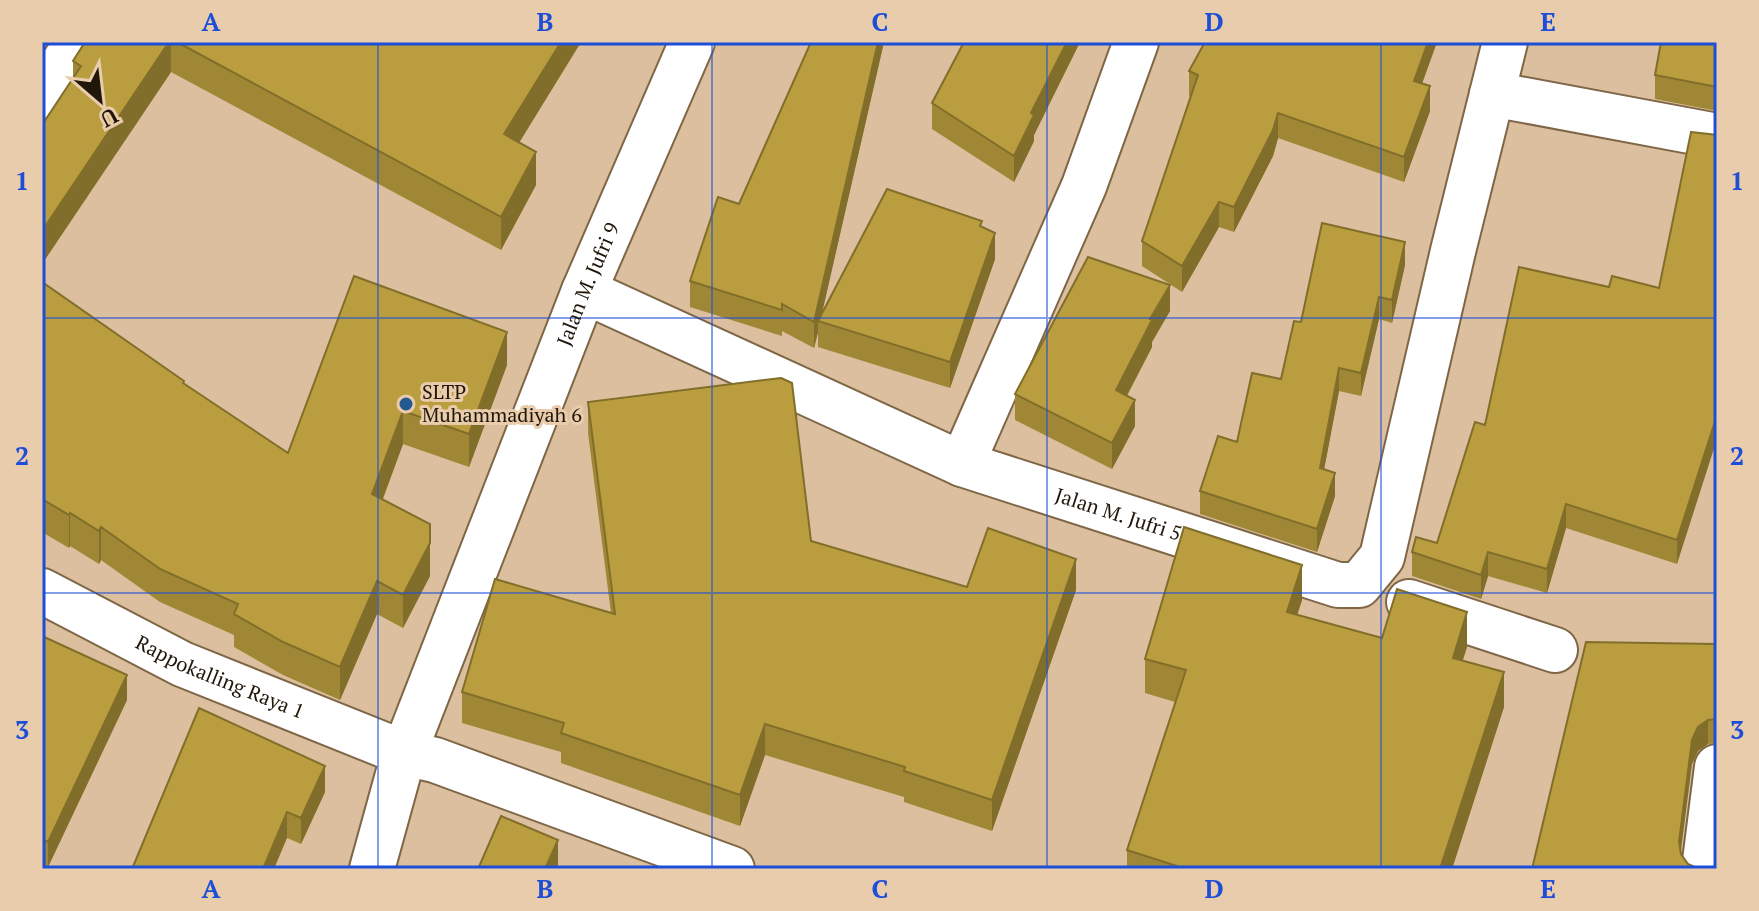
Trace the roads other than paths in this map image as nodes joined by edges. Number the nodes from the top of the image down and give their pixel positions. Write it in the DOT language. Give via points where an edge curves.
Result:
graph roads {
  1 [pos="77,42"];
  2 [pos="692,42"];
  3 [pos="1136,42"];
  4 [pos="1505,42"];
  5 [pos="44,89"];
  6 [pos="1492,94"];
  7 [pos="1717,136"];
  8 [pos="584,291"];
  9 [pos="962,464"];
  10 [pos="1359,585"];
  11 [pos="42,591"];
  12 [pos="1555,650"];
  13 [pos="404,753"];
  14 [pos="1717,767"];
  15 [pos="372,869"];
  16 [pos="732,869"];
  17 [pos="1704,869"];
  1 -- 5 [label="street"];
  2 -- 8 [label="street, Jalan M. Jufri 9"];
  3 -- 9 [label="street" via="1084,186"];
  4 -- 6 [label="street"];
  6 -- 7 [label="street"];
  6 -- 10 [label="street" via="1382,557"];
  8 -- 9 [label="street, Jalan M. Jufri 5"];
  8 -- 13 [label="street, Jalan M. Jufri 9"];
  9 -- 10 [label="street, Jalan M. Jufri 5" via="1338,585"];
  10 -- 12 [label="street, Jalan M. Jufri 5"];
  11 -- 13 [label="street, Rappokalling Raya 1" via="182,664"];
  13 -- 15 [label="street, Jalan M. Jufri 9"];
  13 -- 16 [label="street, Rappokalling Raya 1"];
  14 -- 17 [label="street"];
}
